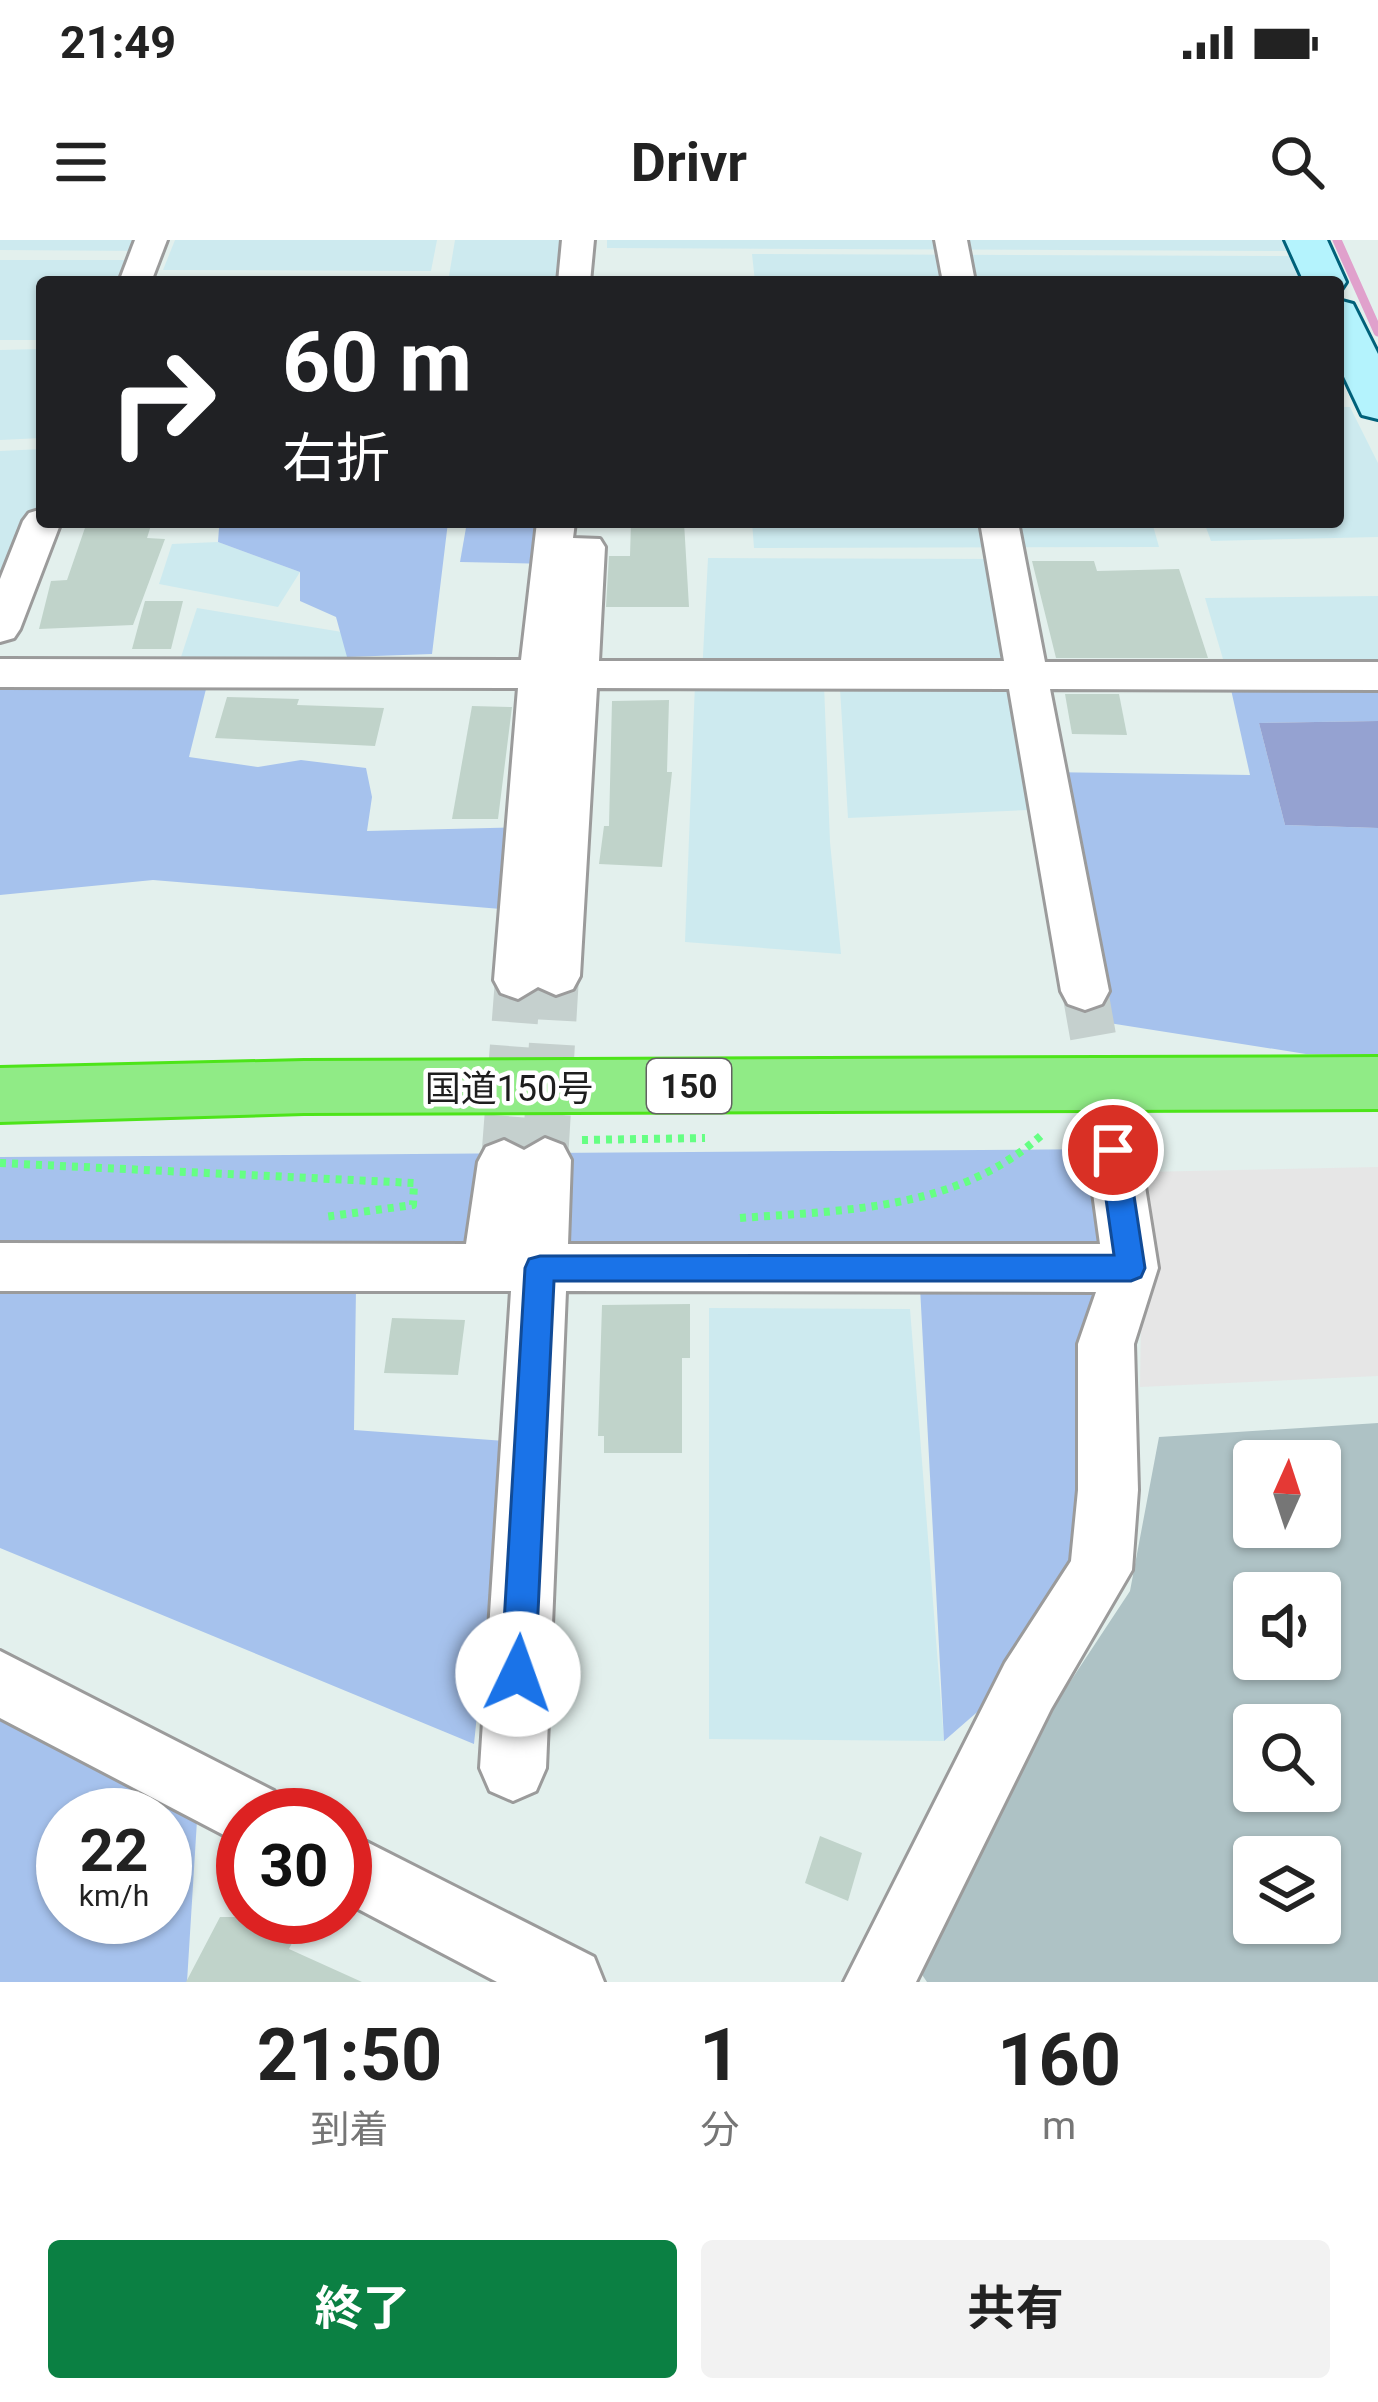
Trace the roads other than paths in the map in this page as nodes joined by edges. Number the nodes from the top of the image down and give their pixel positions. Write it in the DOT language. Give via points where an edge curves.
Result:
graph roads {
  1 [pos="151,240"];
  2 [pos="578,240"];
  3 [pos="608,240"];
  4 [pos="951,240"];
  5 [pos="1306,240"];
  6 [pos="137,276"];
  7 [pos="575,276"];
  8 [pos="605,276"];
  9 [pos="957,276"];
  10 [pos="1322,276"];
  11 [pos="1344,327"];
  12 [pos="1378,405"];
  13 [pos="39,528"];
  14 [pos="556,528"];
  15 [pos="587,528"];
  16 [pos="1000,528"];
  17 [pos="0,628"];
  18 [pos="0,673"];
  19 [pos="559,674"];
  20 [pos="1027,675"];
  21 [pos="1378,676"];
  22 [pos="537,978"];
  23 [pos="1085,991"];
  24 [pos="1378,1083"];
  25 [pos="0,1096"];
  26 [pos="1113,1150"];
  27 [pos="524,1161"];
  28 [pos="0,1267"];
  29 [pos="1131,1268"];
  30 [pos="514,1269"];
  31 [pos="0,1684"];
  32 [pos="513,1768"];
  33 [pos="216,1797"];
  34 [pos="372,1879"];
  35 [pos="568,1982"];
  36 [pos="879,1982"];
  1 -- 6 [label="street"];
  2 -- 7 [label="street"];
  3 -- 8 [label="street"];
  4 -- 9 [label="street"];
  5 -- 10 [label="street"];
  11 -- 12 [label="street"];
  13 -- 17 [label="street"];
  14 -- 19 [label="street"];
  15 -- 19 [label="street"];
  16 -- 20 [label="street"];
  18 -- 19 [label="street"];
  19 -- 20 [label="street"];
  19 -- 22 [label="street"];
  20 -- 21 [label="street"];
  20 -- 23 [label="street"];
  24 -- 25 [label="highway, 国道150号 / 150"];
  26 -- 29 [label="street"];
  27 -- 30 [label="street"];
  28 -- 30 [label="street"];
  29 -- 30 [label="street"];
  29 -- 36 [label="street" via="1106,1344 1101,1570 1028,1686"];
  30 -- 32 [label="street"];
  31 -- 33 [label="street"];
  34 -- 35 [label="street"];
}
